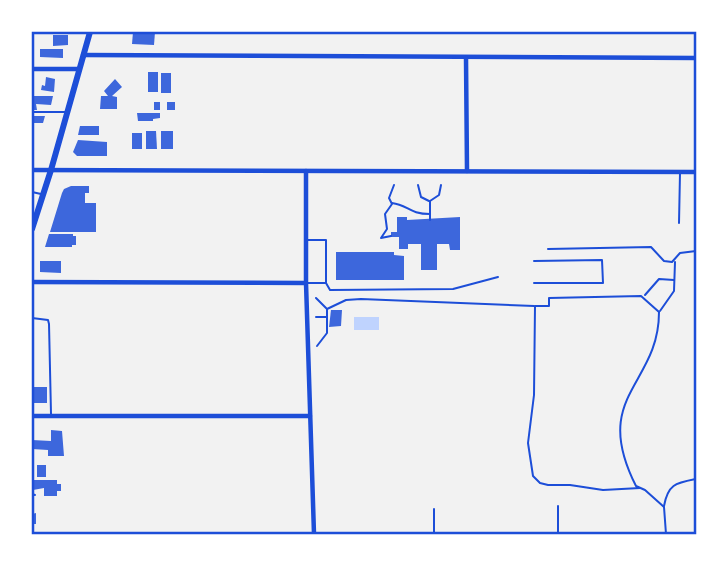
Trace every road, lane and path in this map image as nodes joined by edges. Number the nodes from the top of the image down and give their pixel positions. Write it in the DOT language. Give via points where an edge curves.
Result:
graph roads {
  1 [pos="90,32"];
  2 [pos="83,55"];
  3 [pos="466,58"];
  4 [pos="696,58"];
  5 [pos="32,69"];
  6 [pos="79,69"];
  7 [pos="32,112"];
  8 [pos="67,112"];
  9 [pos="32,170"];
  10 [pos="51,170"];
  11 [pos="306,171"];
  12 [pos="467,171"];
  13 [pos="680,172"];
  14 [pos="696,172"];
  15 [pos="394,185"];
  16 [pos="418,185"];
  17 [pos="440,185"];
  18 [pos="32,192"];
  19 [pos="43,194"];
  20 [pos="430,201"];
  21 [pos="392,203"];
  22 [pos="430,214"];
  23 [pos="430,220"];
  24 [pos="679,223"];
  25 [pos="32,229"];
  26 [pos="391,236"];
  27 [pos="306,240"];
  28 [pos="548,249"];
  29 [pos="696,251"];
  30 [pos="675,260"];
  31 [pos="534,261"];
  32 [pos="498,277"];
  33 [pos="675,280"];
  34 [pos="32,282"];
  35 [pos="306,283"];
  36 [pos="534,283"];
  37 [pos="326,284"];
  38 [pos="644,296"];
  39 [pos="316,298"];
  40 [pos="535,306"];
  41 [pos="327,309"];
  42 [pos="659,312"];
  43 [pos="316,317"];
  44 [pos="327,317"];
  45 [pos="32,318"];
  46 [pos="317,346"];
  47 [pos="32,416"];
  48 [pos="51,416"];
  49 [pos="310,416"];
  50 [pos="696,479"];
  51 [pos="640,488"];
  52 [pos="558,506"];
  53 [pos="664,507"];
  54 [pos="434,509"];
  55 [pos="314,534"];
  56 [pos="434,534"];
  57 [pos="558,534"];
  58 [pos="666,534"];
  1 -- 2 [label="main road"];
  2 -- 3 [label="street"];
  2 -- 6 [label="main road"];
  3 -- 4 [label="street"];
  3 -- 12 [label="street"];
  5 -- 6 [label="street"];
  6 -- 8 [label="main road"];
  7 -- 8 [label="lane"];
  8 -- 10 [label="main road"];
  9 -- 10 [label="street"];
  10 -- 11 [label="street"];
  10 -- 19 [label="main road"];
  11 -- 12 [label="street"];
  11 -- 27 [label="street"];
  12 -- 13 [label="street"];
  13 -- 14 [label="street"];
  13 -- 24 [label="lane"];
  15 -- 21 [label="path" via="389,198"];
  16 -- 20 [label="path" via="419,194"];
  17 -- 20 [label="path" via="439,195"];
  18 -- 19 [label="lane"];
  19 -- 25 [label="main road"];
  20 -- 22 [label="path"];
  21 -- 22 [label="path"];
  21 -- 26 [label="path" via="381,238"];
  22 -- 23 [label="path"];
  27 -- 35 [label="street"];
  27 -- 37 [label="lane" via="326,240"];
  28 -- 30 [label="path" via="651,247 664,261"];
  29 -- 30 [label="path" via="681,253"];
  30 -- 33 [label="path"];
  31 -- 36 [label="lane" via="602,260 603,283"];
  32 -- 37 [label="lane" via="453,289 330,290"];
  33 -- 38 [label="path" via="659,279"];
  33 -- 42 [label="path" via="674,291"];
  34 -- 35 [label="street"];
  35 -- 37 [label="lane"];
  35 -- 49 [label="street"];
  38 -- 40 [label="path" via="549,298 549,306"];
  38 -- 42 [label="path"];
  39 -- 41 [label="path"];
  40 -- 41 [label="path" via="361,299"];
  40 -- 51 [label="path" via="534,395 528,443 533,476 548,485"];
  41 -- 44 [label="path"];
  42 -- 51 [label="path" via="656,341 625,399 620,419 622,447"];
  43 -- 44 [label="path"];
  44 -- 46 [label="path" via="327,333"];
  45 -- 48 [label="lane" via="49,324"];
  47 -- 48 [label="street"];
  48 -- 49 [label="street"];
  49 -- 55 [label="street"];
  50 -- 53 [label="path" via="673,486"];
  51 -- 53 [label="path"];
  52 -- 57 [label="lane"];
  53 -- 58 [label="path"];
  54 -- 56 [label="lane"];
}
